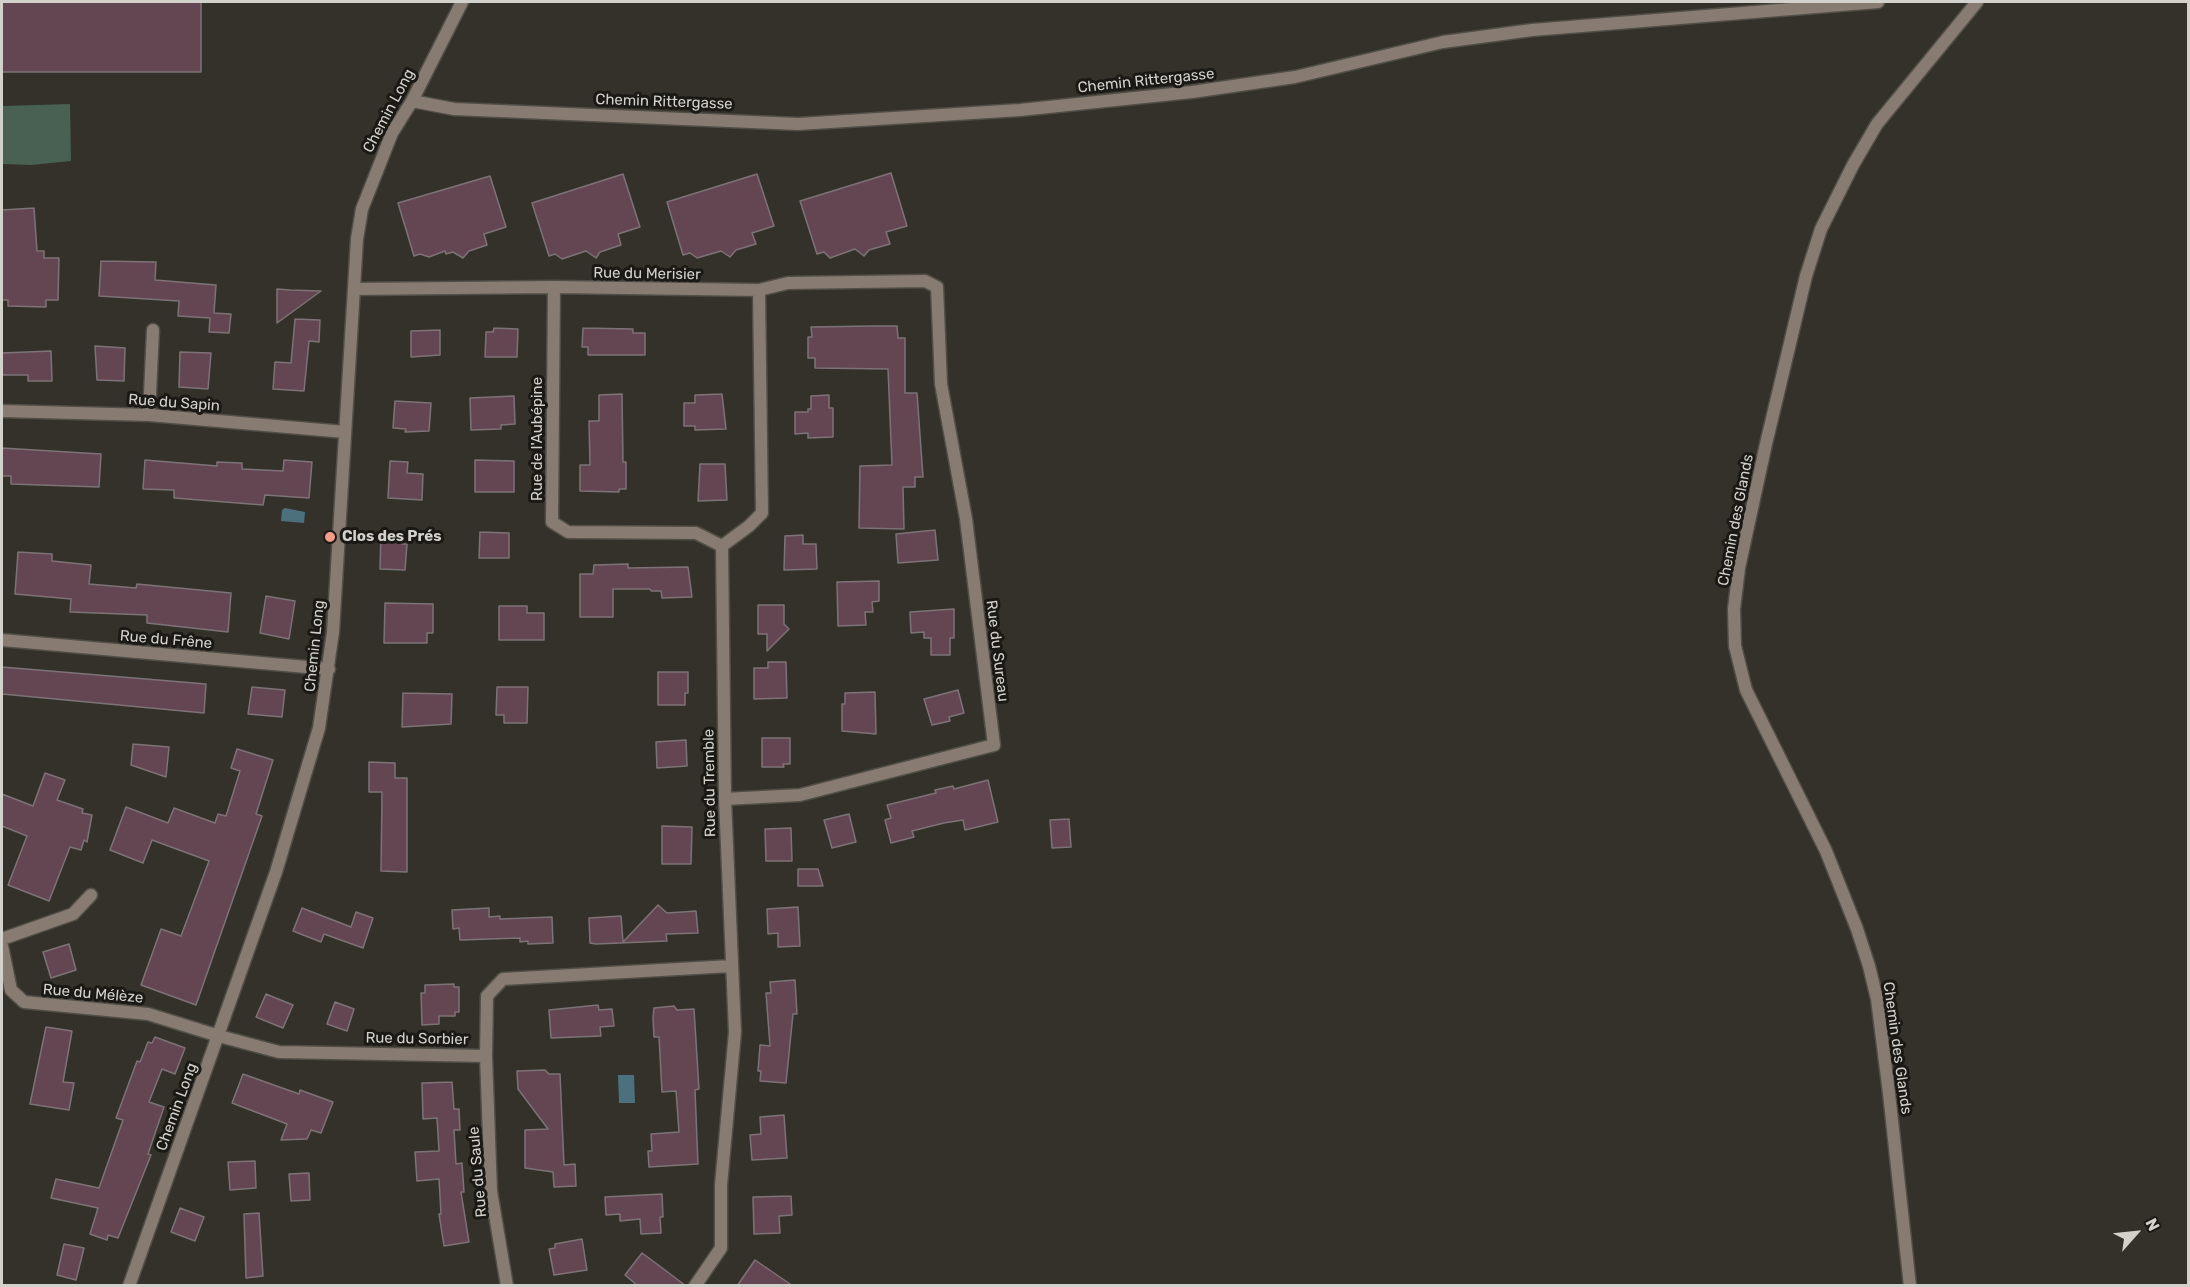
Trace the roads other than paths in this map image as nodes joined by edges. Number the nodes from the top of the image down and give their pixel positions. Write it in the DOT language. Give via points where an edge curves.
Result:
graph roads {
  1 [pos="462,2"];
  2 [pos="1878,2"];
  3 [pos="1977,2"];
  4 [pos="412,101"];
  5 [pos="554,287"];
  6 [pos="937,287"];
  7 [pos="354,289"];
  8 [pos="759,290"];
  9 [pos="153,330"];
  10 [pos="2,411"];
  11 [pos="149,415"];
  12 [pos="345,432"];
  13 [pos="722,546"];
  14 [pos="2,640"];
  15 [pos="329,669"];
  16 [pos="725,798"];
  17 [pos="91,895"];
  18 [pos="2,939"];
  19 [pos="2,946"];
  20 [pos="731,966"];
  21 [pos="219,1036"];
  22 [pos="486,1056"];
  23 [pos="129,1286"];
  24 [pos="507,1286"];
  25 [pos="695,1286"];
  26 [pos="1910,1286"];
  1 -- 4 [label="street, Chemin Long"];
  2 -- 4 [label="street, Chemin Rittergasse" via="1532,30 1443,42 1295,77 1020,110 798,123 454,109"];
  3 -- 26 [label="street, Chemin des Glands" via="1877,124 1821,229 1771,422 1739,568 1734,609 1736,646 1746,690 1826,851 1869,966 1888,1083"];
  4 -- 7 [label="street, Chemin Long" via="392,133 365,200 357,239"];
  5 -- 7 [label="street, Rue du Merisier"];
  5 -- 8 [label="street, Rue du Merisier"];
  5 -- 13 [label="street, Rue de l'Aubépine" via="552,522 568,532 696,533"];
  6 -- 8 [label="street, Rue du Merisier" via="925,281 811,282"];
  6 -- 16 [label="street, Rue du Sureau" via="941,384 966,519 994,746 800,795"];
  7 -- 12 [label="street, Chemin Long"];
  8 -- 13 [label="street" via="762,513"];
  9 -- 11 [label="street"];
  10 -- 11 [label="street, Rue du Sapin"];
  11 -- 12 [label="street, Rue du Sapin"];
  12 -- 15 [label="street, Chemin Long"];
  13 -- 16 [label="street, Rue du Tremble"];
  14 -- 15 [label="street, Rue du Frêne"];
  15 -- 21 [label="street, Chemin Long" via="319,728 290,828"];
  16 -- 20 [label="street, Rue du Tremble"];
  17 -- 18 [label="street" via="73,914"];
  19 -- 21 [label="street, Rue du Mélèze" via="11,990 24,1002 148,1014"];
  20 -- 22 [label="street, Rue du Sorbier" via="503,979 487,996"];
  20 -- 25 [label="street, Rue du Tremble" via="735,1032 721,1185 721,1248"];
  21 -- 22 [label="street, Rue du Sorbier" via="279,1052"];
  21 -- 23 [label="street, Chemin Long"];
  22 -- 24 [label="street, Rue du Saule" via="491,1191"];
}
